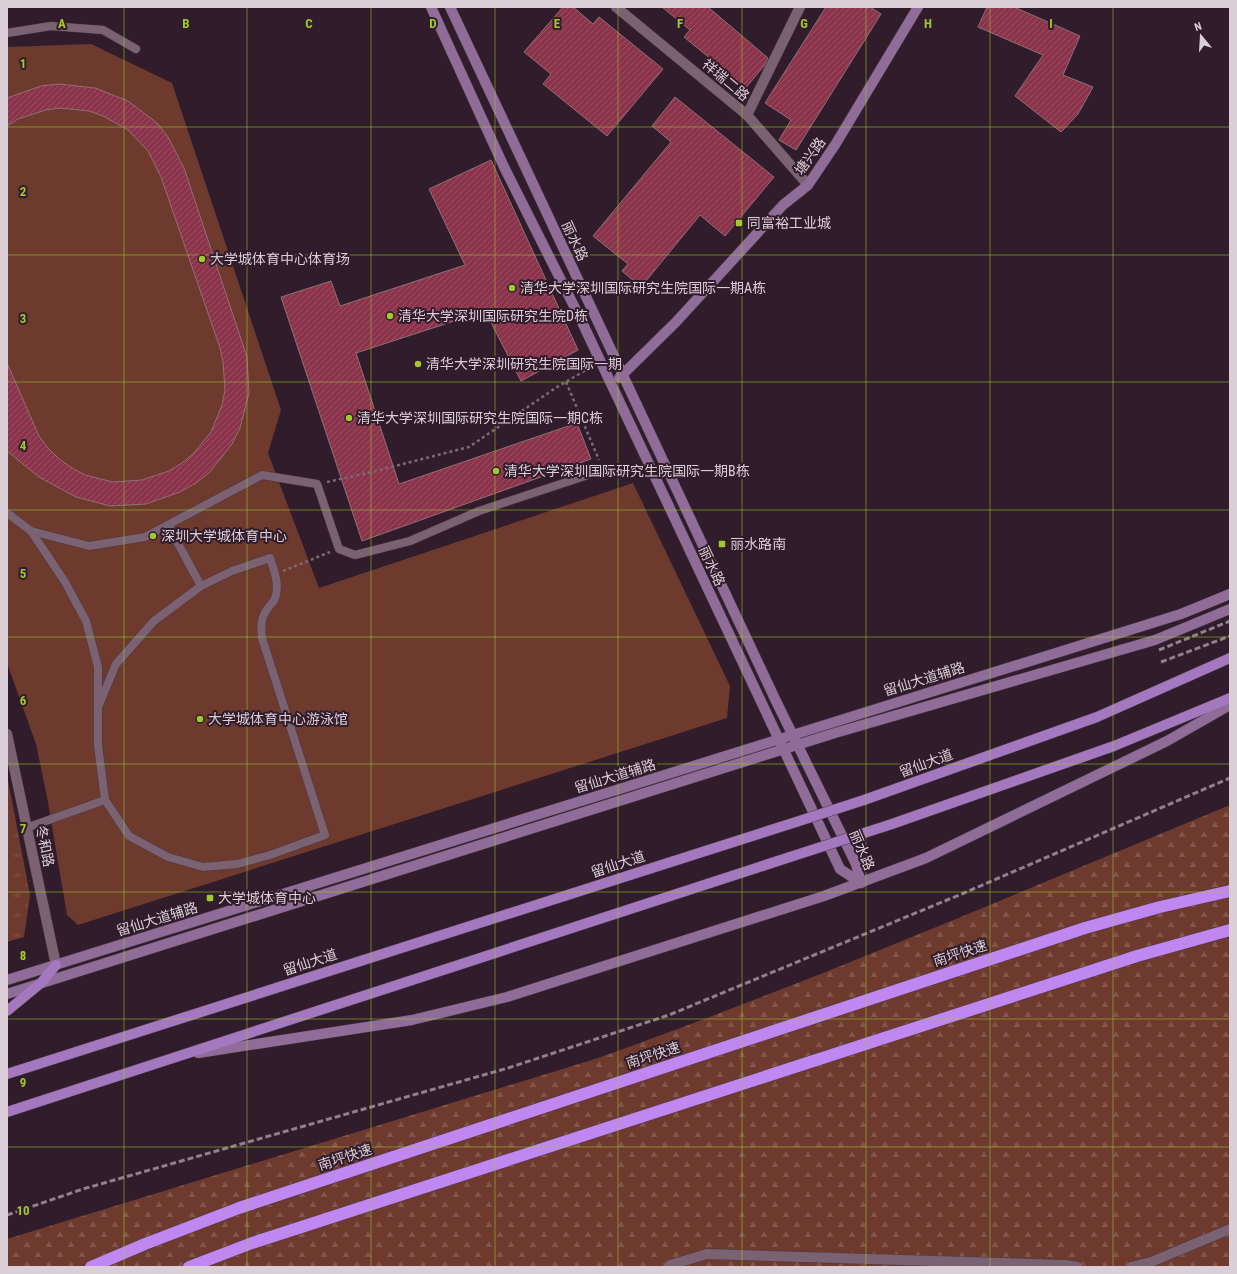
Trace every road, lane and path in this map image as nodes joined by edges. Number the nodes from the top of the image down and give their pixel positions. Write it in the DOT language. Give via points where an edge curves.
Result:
graph roads {
  1 [pos="431,7"];
  2 [pos="450,7"];
  3 [pos="616,7"];
  4 [pos="800,7"];
  5 [pos="918,7"];
  6 [pos="7,32"];
  7 [pos="136,49"];
  8 [pos="747,116"];
  9 [pos="808,185"];
  10 [pos="600,362"];
  11 [pos="622,375"];
  12 [pos="566,382"];
  13 [pos="611,384"];
  14 [pos="603,470"];
  15 [pos="317,484"];
  16 [pos="7,513"];
  17 [pos="168,525"];
  18 [pos="31,531"];
  19 [pos="339,548"];
  20 [pos="275,575"];
  21 [pos="201,586"];
  22 [pos="1230,594"];
  23 [pos="1230,609"];
  24 [pos="1230,658"];
  25 [pos="1230,698"];
  26 [pos="99,705"];
  27 [pos="1230,705"];
  28 [pos="7,734"];
  29 [pos="792,735"];
  30 [pos="778,739"];
  31 [pos="798,745"];
  32 [pos="783,750"];
  33 [pos="105,800"];
  34 [pos="26,828"];
  35 [pos="861,883"];
  36 [pos="1230,891"];
  37 [pos="1230,930"];
  38 [pos="56,965"];
  39 [pos="7,980"];
  40 [pos="41,983"];
  41 [pos="7,994"];
  42 [pos="7,1011"];
  43 [pos="157,1062"];
  44 [pos="7,1074"];
  45 [pos="7,1112"];
  46 [pos="1230,1229"];
  47 [pos="92,1267"];
  48 [pos="189,1267"];
  49 [pos="668,1267"];
  50 [pos="1078,1267"];
  51 [pos="1131,1267"];
  1 -- 10 [label="main road, 丽水路" via="504,167"];
  2 -- 11 [label="main road, 丽水路"];
  3 -- 8 [label="street, 祥瑞二路"];
  4 -- 8 [label="street"];
  5 -- 9 [label="main road, 塘兴路"];
  6 -- 7 [label="lane" via="51,26 103,30"];
  8 -- 9 [label="street, 祥瑞二路"];
  9 -- 11 [label="main road, 塘兴路" via="783,205 676,322"];
  10 -- 12 [label="path"];
  10 -- 13 [label="main road, 丽水路"];
  11 -- 13 [label="main road, 塘兴路"];
  11 -- 29 [label="main road, 丽水路"];
  12 -- 14 [label="path"];
  12 -- 15 [label="path" via="469,447"];
  13 -- 30 [label="main road, 丽水路"];
  14 -- 19 [label="lane" via="479,511 410,541 355,555"];
  15 -- 17 [label="lane" via="262,475"];
  15 -- 19 [label="lane"];
  16 -- 18 [label="lane"];
  17 -- 18 [label="lane" via="145,537 89,546"];
  17 -- 21 [label="lane"];
  18 -- 26 [label="lane" via="65,582 86,621 98,667"];
  19 -- 20 [label="path"];
  20 -- 21 [label="lane" via="270,558 232,571"];
  20 -- 33 [label="lane" via="275,599 260,623 262,638 325,835 244,862 203,867 168,858 129,836"];
  21 -- 26 [label="lane" via="154,621 116,664"];
  22 -- 29 [label="main road, 留仙大道辅路" via="1181,614"];
  23 -- 31 [label="main road, 留仙大道辅路" via="1155,640"];
  24 -- 44 [label="main road, 留仙大道, bridge" via="1097,717 864,800"];
  25 -- 43 [label="main road, bridge" via="1114,746 892,824"];
  26 -- 33 [label="lane" via="98,745"];
  27 -- 35 [label="main road" via="1167,741 952,846"];
  28 -- 34 [label="street, 冬和路"];
  29 -- 30 [label="main road, 留仙大道辅路"];
  29 -- 31 [label="main road, 丽水路"];
  30 -- 32 [label="main road, 丽水路"];
  30 -- 38 [label="main road, 留仙大道辅路"];
  31 -- 32 [label="main road, 留仙大道辅路"];
  31 -- 35 [label="main road, 丽水路" via="856,864"];
  32 -- 35 [label="main road, 丽水路" via="840,869"];
  32 -- 40 [label="main road, 留仙大道辅路"];
  33 -- 34 [label="lane"];
  34 -- 38 [label="street, 冬和路"];
  35 -- 43 [label="main road" via="522,993 470,1007 412,1020 237,1046"];
  36 -- 47 [label="highway, 南坪快速" via="1077,930 239,1208"];
  37 -- 48 [label="highway" via="1129,958 282,1233"];
  38 -- 39 [label="main road, 留仙大道辅路"];
  38 -- 40 [label="main road"];
  40 -- 41 [label="main road, 留仙大道辅路"];
  40 -- 42 [label="main road"];
  43 -- 45 [label="main road"];
  46 -- 51 [label="street" via="1152,1262"];
  49 -- 50 [label="street" via="707,1254"];
}
